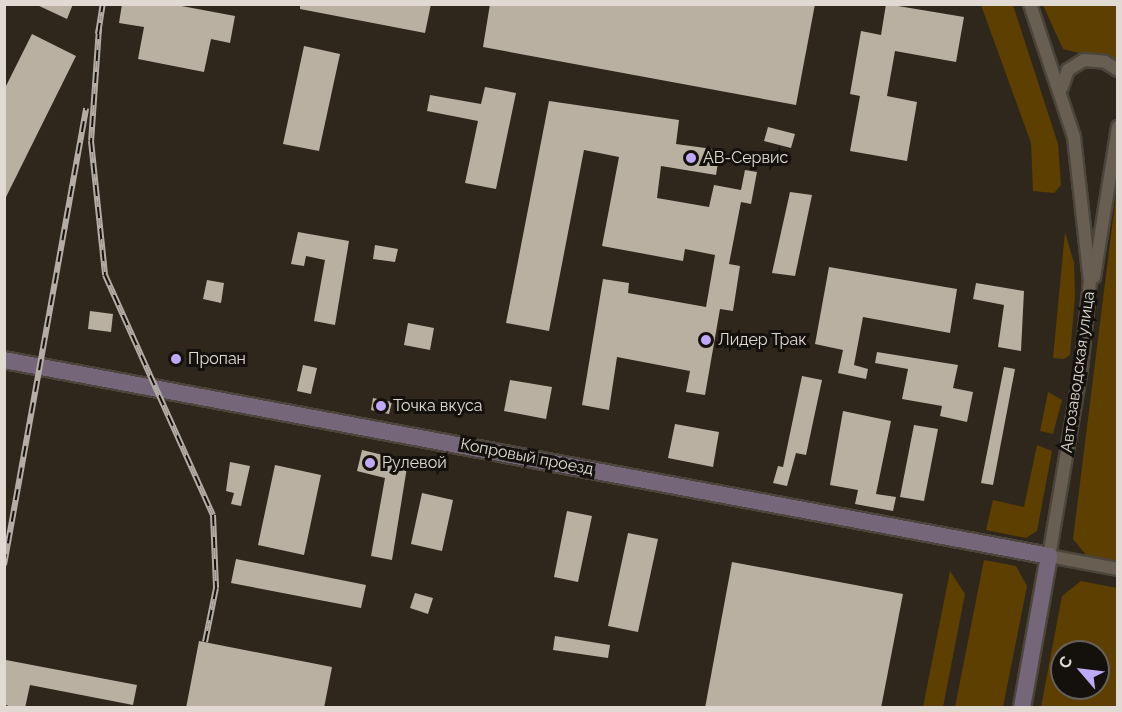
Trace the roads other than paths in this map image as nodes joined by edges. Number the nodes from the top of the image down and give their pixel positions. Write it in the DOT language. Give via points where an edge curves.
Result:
graph roads {
  1 [pos="1030,4"];
  2 [pos="1118,70"];
  3 [pos="1062,88"];
  4 [pos="1118,127"];
  5 [pos="1089,308"];
  6 [pos="4,360"];
  7 [pos="1050,556"];
  8 [pos="1118,569"];
  9 [pos="1022,708"];
  1 -- 3 [label="street, Автозаводская улица"];
  2 -- 3 [label="street" via="1105,62 1084,60 1068,70"];
  3 -- 5 [label="street, Автозаводская улица" via="1085,218"];
  4 -- 5 [label="street"];
  5 -- 7 [label="street, Автозаводская улица"];
  6 -- 7 [label="main road, Копровый проезд"];
  7 -- 8 [label="street"];
  7 -- 9 [label="main road, Автозаводская улица"];
}
